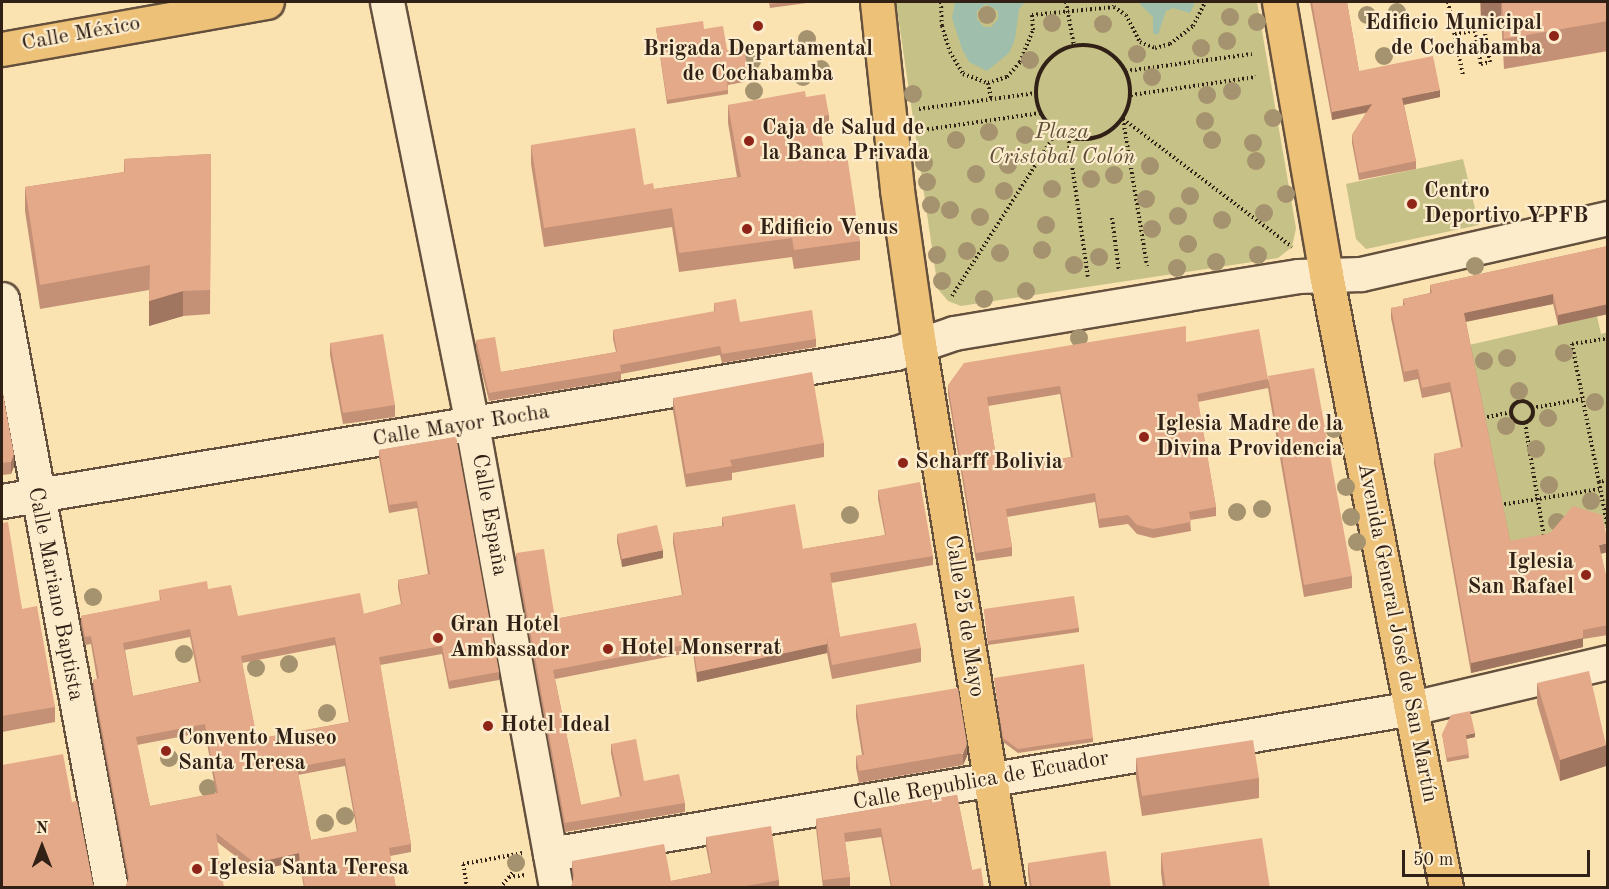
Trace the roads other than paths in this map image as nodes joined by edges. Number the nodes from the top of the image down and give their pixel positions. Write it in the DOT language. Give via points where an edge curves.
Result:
graph roads {
  1 [pos="267,2"];
  2 [pos="387,2"];
  3 [pos="877,2"];
  4 [pos="1279,2"];
  5 [pos="2,49"];
  6 [pos="1608,218"];
  7 [pos="1326,274"];
  8 [pos="2,299"];
  9 [pos="919,344"];
  10 [pos="472,425"];
  11 [pos="37,495"];
  12 [pos="2,501"];
  13 [pos="1608,662"];
  14 [pos="1413,708"];
  15 [pos="991,779"];
  16 [pos="550,855"];
  17 [pos="111,888"];
  18 [pos="556,888"];
  19 [pos="1008,888"];
  20 [pos="1446,888"];
  1 -- 5 [label="main road, Calle México"];
  2 -- 10 [label="street, Calle España"];
  3 -- 9 [label="main road" via="897,190"];
  4 -- 7 [label="main road"];
  6 -- 7 [label="street" via="1361,274"];
  7 -- 9 [label="street" via="954,333"];
  7 -- 14 [label="main road, Avenida General José de San Martín"];
  8 -- 11 [label="street, Calle Mariano Baptista"];
  9 -- 10 [label="street, Calle Mayor Rocha" via="896,352"];
  9 -- 15 [label="main road, Calle 25 de Mayo"];
  10 -- 11 [label="street, Calle Mayor Rocha"];
  10 -- 16 [label="street, Calle España"];
  11 -- 12 [label="street, Calle Mayor Rocha"];
  11 -- 17 [label="street, Calle Mariano Baptista"];
  13 -- 14 [label="street, Calle Republica de Ecuador"];
  14 -- 15 [label="street, Calle Republica de Ecuador"];
  14 -- 20 [label="main road, Avenida General José de San Martín"];
  15 -- 16 [label="street, Calle Republica de Ecuador"];
  15 -- 19 [label="main road, Calle 25 de Mayo"];
  16 -- 18 [label="street, Calle España"];
}
